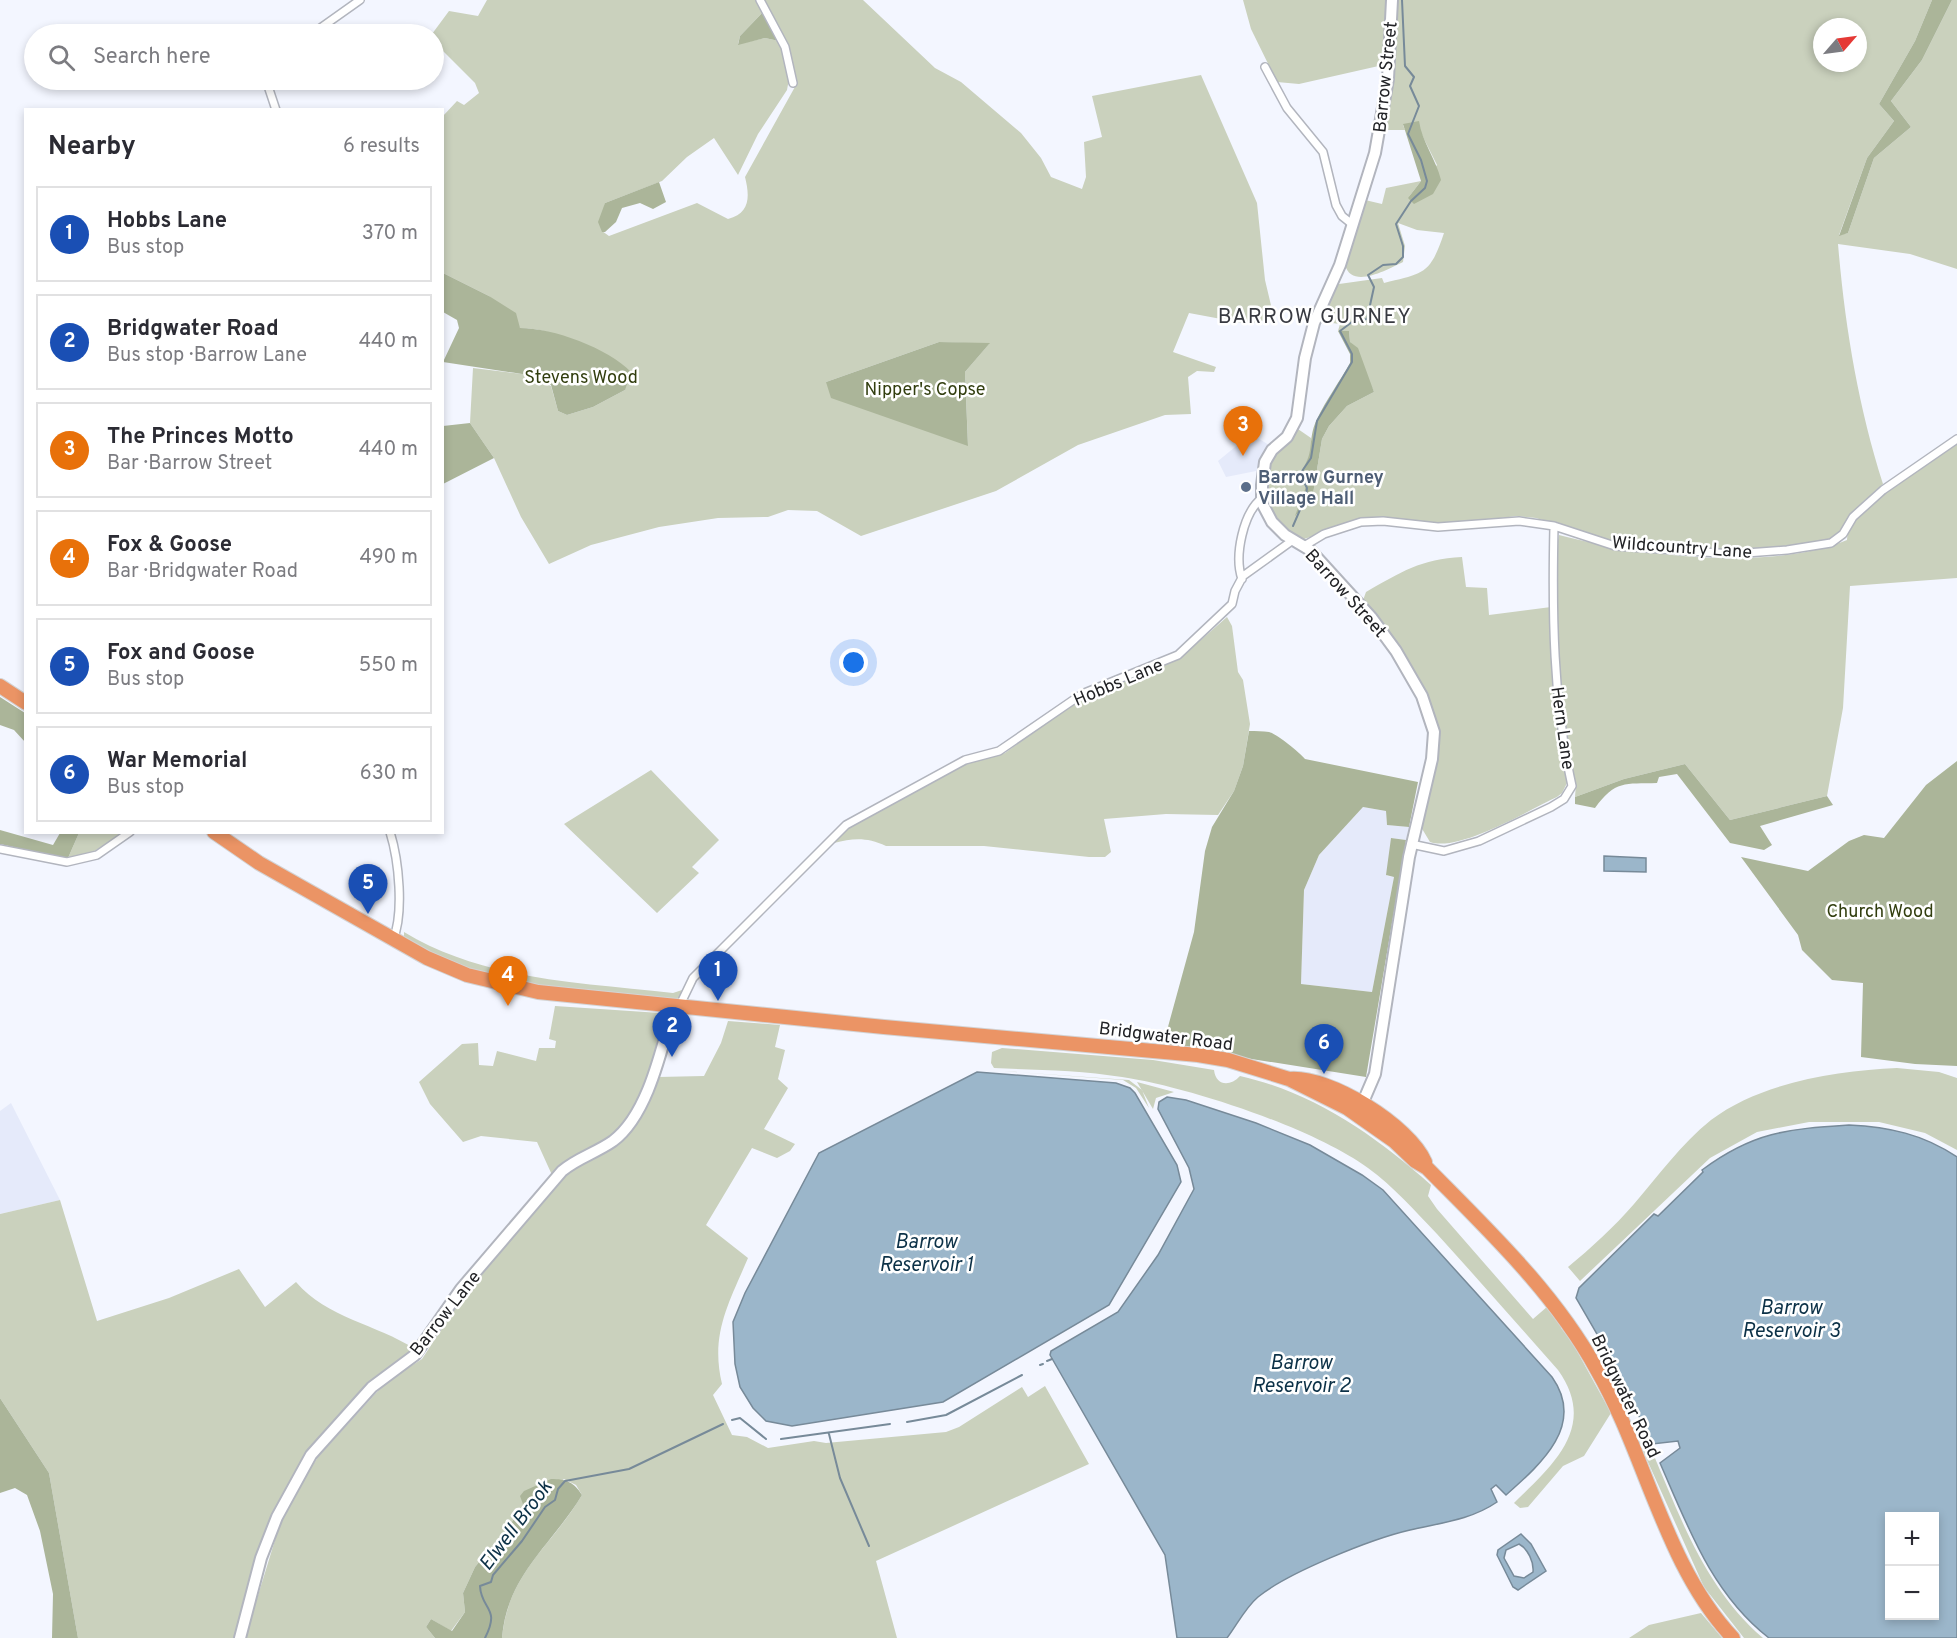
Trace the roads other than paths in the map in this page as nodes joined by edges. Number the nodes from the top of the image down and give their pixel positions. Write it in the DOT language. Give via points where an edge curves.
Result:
graph roads {
  1 [pos="360,0"];
  2 [pos="760,0"];
  3 [pos="1392,0"];
  4 [pos="326,24"];
  5 [pos="1265,67"];
  6 [pos="793,83"];
  7 [pos="269,90"];
  8 [pos="275,108"];
  9 [pos="1352,224"];
  10 [pos="1957,439"];
  11 [pos="1262,498"];
  12 [pos="1554,526"];
  13 [pos="1293,540"];
  14 [pos="1304,546"];
  15 [pos="1242,579"];
  16 [pos="0,686"];
  17 [pos="24,702"];
  18 [pos="127,834"];
  19 [pos="217,834"];
  20 [pos="390,834"];
  21 [pos="1411,844"];
  22 [pos="0,849"];
  23 [pos="393,940"];
  24 [pos="677,1005"];
  25 [pos="1295,1082"];
  26 [pos="1363,1102"];
  27 [pos="1347,1108"];
  28 [pos="1379,1130"];
  29 [pos="1427,1168"];
  30 [pos="240,1638"];
  31 [pos="1733,1638"];
  1 -- 4 [label="street"];
  2 -- 6 [label="street" via="785,47"];
  3 -- 9 [label="main road, Barrow Street" via="1382,123"];
  5 -- 9 [label="street" via="1287,108 1323,152 1336,205"];
  7 -- 8 [label="street"];
  9 -- 11 [label="main road, Barrow Street" via="1340,265 1314,323 1297,418 1287,437 1265,462"];
  10 -- 12 [label="street, Wildcountry Lane" via="1883,490 1831,543 1733,554 1616,546"];
  11 -- 13 [label="main road, Barrow Street" via="1268,516"];
  11 -- 15 [label="street" via="1247,515 1239,564"];
  12 -- 14 [label="street, Wildcountry Lane" via="1519,520 1438,527 1361,522 1324,534"];
  12 -- 21 [label="street, Hern Lane" via="1557,710 1572,786 1564,799 1551,807 1479,841 1444,851"];
  13 -- 14 [label="main road, Barrow Street"];
  13 -- 15 [label="street, Hobbs Lane"];
  14 -- 21 [label="main road, Barrow Street" via="1378,626 1408,670 1427,709 1434,742"];
  15 -- 24 [label="street, Hobbs Lane" via="1232,604 1178,654 1082,694 999,751 964,760 846,825 693,978"];
  16 -- 17 [label="highway"];
  18 -- 22 [label="street" via="97,855 68,862"];
  19 -- 23 [label="highway, Bridgwater Road"];
  20 -- 23 [label="street" via="398,881 399,922"];
  21 -- 26 [label="main road, Barrow Street" via="1375,1074"];
  23 -- 24 [label="highway, Bridgwater Road" via="448,968 499,984 538,992"];
  24 -- 25 [label="highway, Bridgwater Road" via="1198,1055"];
  24 -- 30 [label="main road, Barrow Lane" via="646,1091 627,1126 613,1141 561,1171 461,1289 421,1348 372,1387 311,1455 277,1517 261,1558"];
  25 -- 26 [label="highway, Bridgwater Road" via="1304,1077"];
  25 -- 27 [label="highway, Bridgwater Road"];
  25 -- 28 [label="highway"];
  26 -- 27 [label="highway"];
  26 -- 28 [label="highway" via="1364,1113"];
  26 -- 29 [label="highway, Bridgwater Road" via="1395,1128 1422,1156"];
  27 -- 28 [label="highway, Bridgwater Road"];
  28 -- 29 [label="highway, Bridgwater Road"];
  29 -- 31 [label="highway, Bridgwater Road" via="1562,1312 1598,1371 1683,1564 1705,1602"];
}
